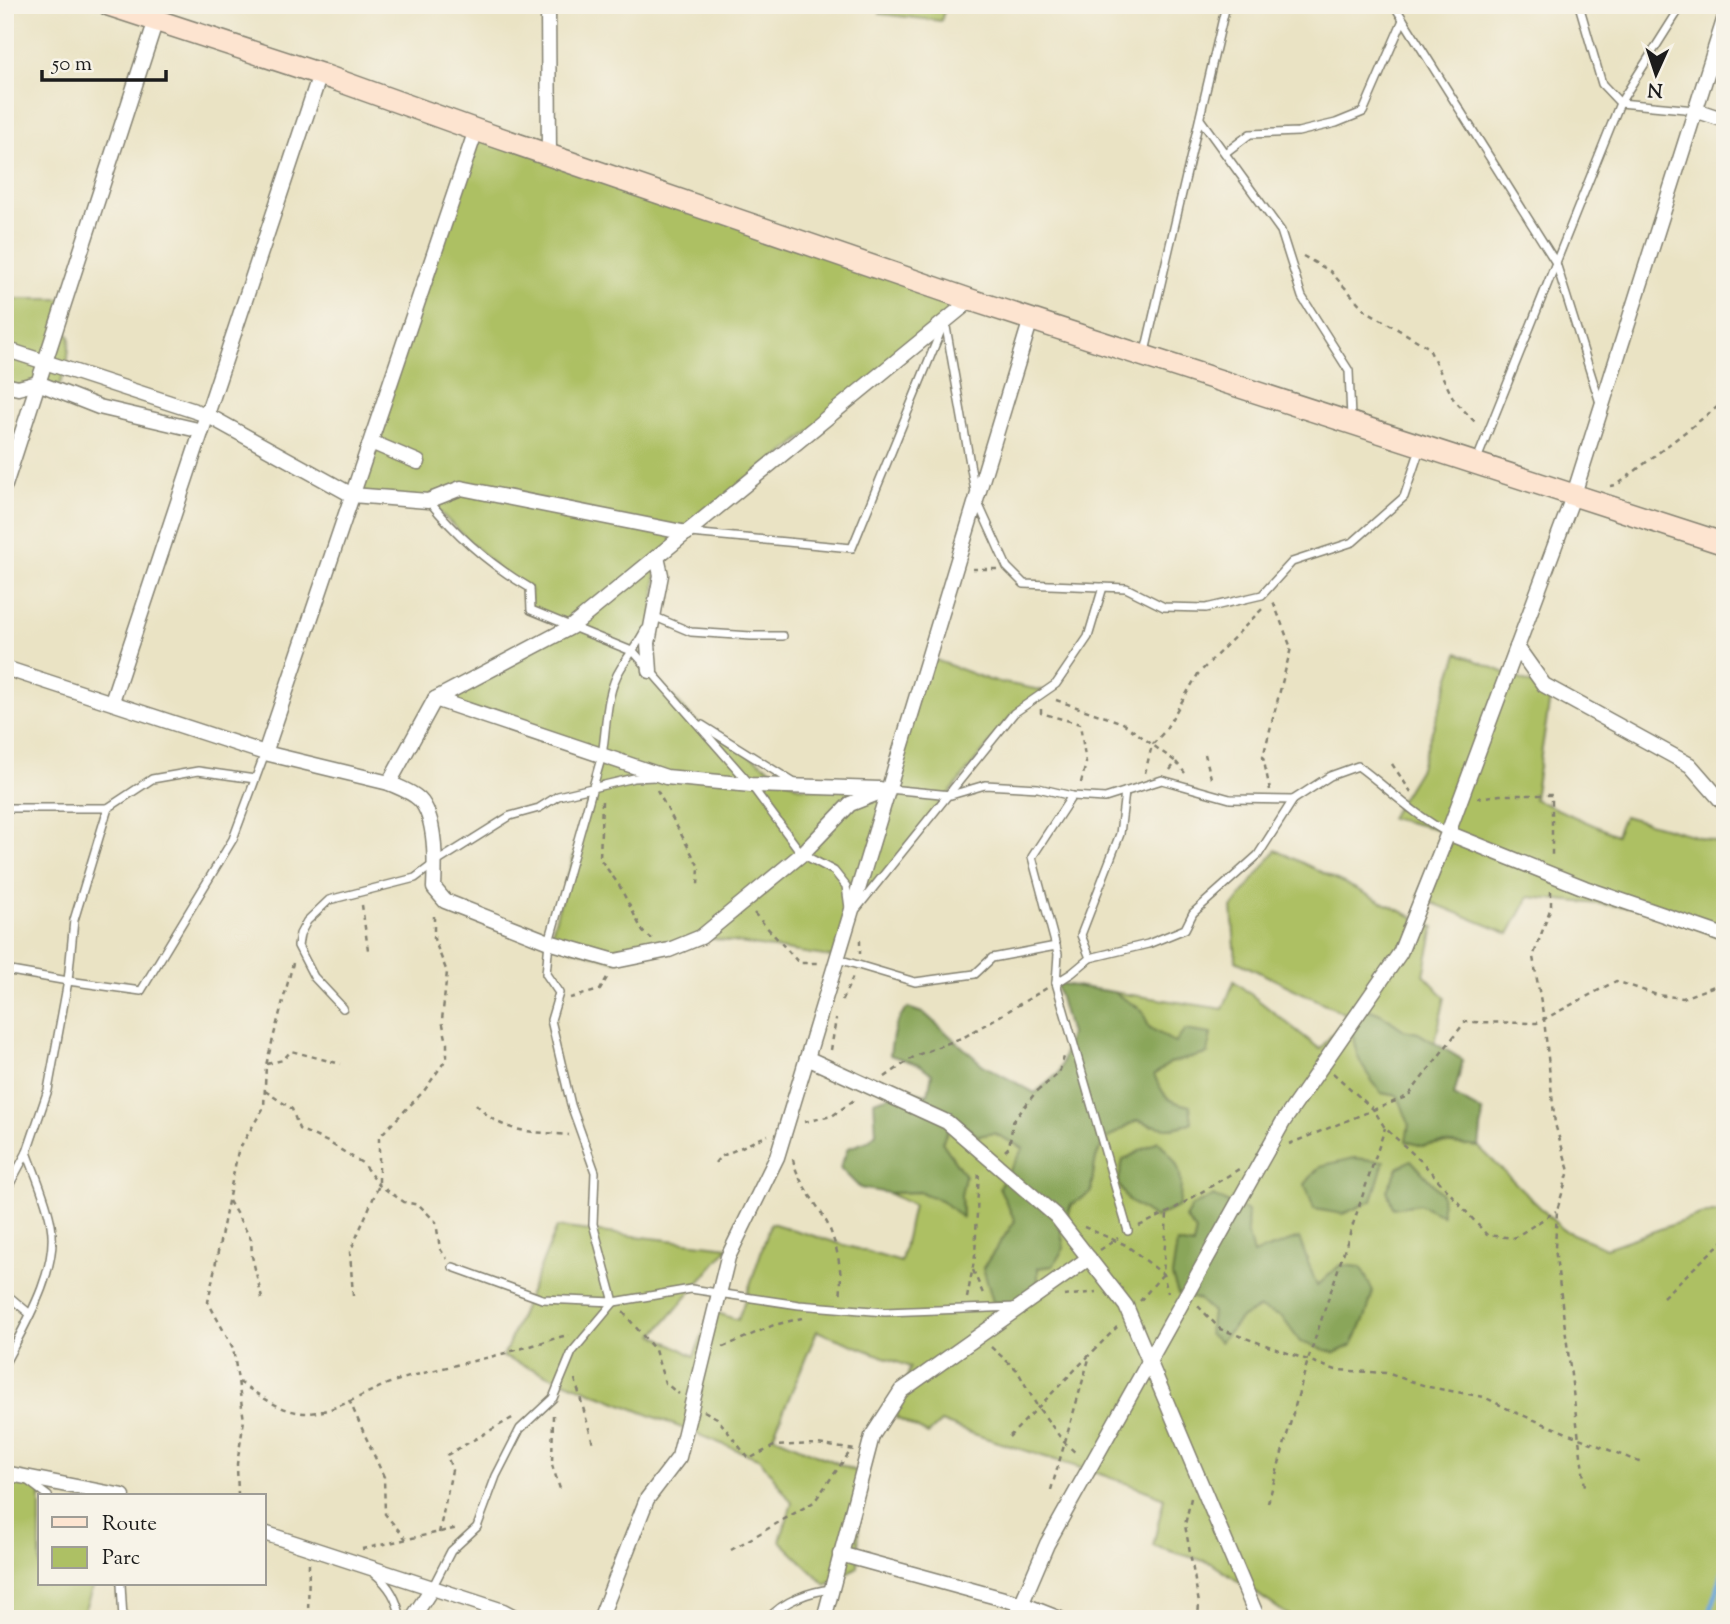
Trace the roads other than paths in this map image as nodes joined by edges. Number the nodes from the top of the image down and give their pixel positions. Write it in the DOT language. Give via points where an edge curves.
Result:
graph roads {
  1 [pos="109,5"];
  2 [pos="548,5"];
  3 [pos="1226,5"];
  4 [pos="1394,5"];
  5 [pos="1579,5"];
  6 [pos="1682,5"];
  7 [pos="1725,16"];
  8 [pos="156,20"];
  9 [pos="1403,20"];
  10 [pos="320,74"];
  11 [pos="1620,103"];
  12 [pos="1695,110"];
  13 [pos="1200,118"];
  14 [pos="1725,120"];
  15 [pos="476,130"];
  16 [pos="1225,153"];
  17 [pos="550,155"];
  18 [pos="1556,263"];
  19 [pos="971,300"];
  20 [pos="1031,319"];
  21 [pos="945,321"];
  22 [pos="5,349"];
  23 [pos="1144,356"];
  24 [pos="46,360"];
  25 [pos="38,383"];
  26 [pos="5,385"];
  27 [pos="1601,407"];
  28 [pos="207,415"];
  29 [pos="1351,422"];
  30 [pos="202,431"];
  31 [pos="371,442"];
  32 [pos="1421,445"];
  33 [pos="418,462"];
  34 [pos="1475,463"];
  35 [pos="5,485"];
  36 [pos="1574,494"];
  37 [pos="352,495"];
  38 [pos="976,499"];
  39 [pos="428,501"];
  40 [pos="687,533"];
  41 [pos="1725,544"];
  42 [pos="657,557"];
  43 [pos="1103,587"];
  44 [pos="653,615"];
  45 [pos="571,627"];
  46 [pos="783,636"];
  47 [pos="1517,647"];
  48 [pos="634,652"];
  49 [pos="5,668"];
  50 [pos="650,671"];
  51 [pos="435,699"];
  52 [pos="113,701"];
  53 [pos="693,719"];
  54 [pos="265,753"];
  55 [pos="602,755"];
  56 [pos="666,777"];
  57 [pos="256,779"];
  58 [pos="389,783"];
  59 [pos="751,785"];
  60 [pos="799,787"];
  61 [pos="593,788"];
  62 [pos="888,789"];
  63 [pos="1125,792"];
  64 [pos="951,794"];
  65 [pos="1075,797"];
  66 [pos="1293,800"];
  67 [pos="1725,805"];
  68 [pos="5,808"];
  69 [pos="108,808"];
  70 [pos="1448,833"];
  71 [pos="802,854"];
  72 [pos="435,863"];
  73 [pos="850,917"];
  74 [pos="1725,936"];
  75 [pos="548,942"];
  76 [pos="1056,946"];
  77 [pos="1090,958"];
  78 [pos="835,966"];
  79 [pos="5,970"];
  80 [pos="68,981"];
  81 [pos="1056,983"];
  82 [pos="343,1008"];
  83 [pos="807,1058"];
  84 [pos="27,1152"];
  85 [pos="5,1193"];
  86 [pos="1128,1231"];
  87 [pos="1089,1258"];
  88 [pos="453,1267"];
  89 [pos="5,1293"];
  90 [pos="719,1294"];
  91 [pos="614,1302"];
  92 [pos="1025,1303"];
  93 [pos="30,1314"];
  94 [pos="1150,1360"];
  95 [pos="5,1363"];
  96 [pos="5,1473"];
  97 [pos="22,1476"];
  98 [pos="45,1494"];
  99 [pos="113,1494"];
  100 [pos="266,1534"];
  101 [pos="841,1554"];
  102 [pos="365,1566"];
  103 [pos="121,1586"];
  104 [pos="432,1588"];
  105 [pos="831,1589"];
  106 [pos="1022,1604"];
  107 [pos="123,1619"];
  108 [pos="401,1619"];
  109 [pos="412,1619"];
  110 [pos="517,1619"];
  111 [pos="600,1619"];
  112 [pos="768,1619"];
  113 [pos="824,1619"];
  114 [pos="1015,1619"];
  115 [pos="1060,1619"];
  116 [pos="1258,1619"];
  1 -- 8 [label="main road"];
  2 -- 17 [label="street"];
  3 -- 13 [label="lane"];
  4 -- 9 [label="lane"];
  5 -- 11 [label="lane" via="1602,84"];
  6 -- 11 [label="lane"];
  7 -- 12 [label="street"];
  8 -- 10 [label="main road"];
  8 -- 24 [label="street"];
  9 -- 16 [label="lane" via="1363,112 1298,132 1250,134"];
  9 -- 18 [label="lane"];
  10 -- 15 [label="main road"];
  10 -- 28 [label="street"];
  11 -- 12 [label="lane"];
  11 -- 18 [label="lane"];
  12 -- 14 [label="street"];
  12 -- 27 [label="street"];
  13 -- 16 [label="lane"];
  13 -- 23 [label="lane"];
  15 -- 17 [label="main road"];
  15 -- 31 [label="street"];
  16 -- 29 [label="lane" via="1281,231 1302,296 1349,371"];
  17 -- 19 [label="main road"];
  18 -- 27 [label="lane"];
  18 -- 34 [label="lane"];
  19 -- 20 [label="main road"];
  19 -- 21 [label="street"];
  20 -- 23 [label="main road"];
  20 -- 38 [label="street"];
  21 -- 38 [label="lane"];
  21 -- 40 [label="street"];
  21 -- 40 [label="lane" via="852,548"];
  22 -- 24 [label="street"];
  23 -- 29 [label="main road"];
  24 -- 25 [label="street"];
  24 -- 28 [label="street"];
  25 -- 26 [label="street" via="18,388"];
  25 -- 30 [label="street" via="99,407"];
  25 -- 35 [label="street"];
  27 -- 36 [label="street"];
  28 -- 30 [label="street"];
  28 -- 37 [label="street"];
  29 -- 32 [label="main road"];
  30 -- 52 [label="street"];
  31 -- 33 [label="street"];
  31 -- 37 [label="street"];
  32 -- 34 [label="main road"];
  32 -- 43 [label="lane" via="1404,497 1353,542 1292,562 1262,595 1206,608 1164,607 1126,588"];
  34 -- 36 [label="main road"];
  36 -- 41 [label="main road"];
  36 -- 47 [label="street"];
  37 -- 39 [label="street"];
  37 -- 54 [label="street"];
  38 -- 43 [label="lane" via="1007,566 1024,584"];
  38 -- 62 [label="street"];
  39 -- 40 [label="street" via="461,488"];
  39 -- 45 [label="lane" via="452,531 500,571 530,588 531,610"];
  40 -- 42 [label="street"];
  42 -- 44 [label="street" via="661,575"];
  42 -- 45 [label="street"];
  43 -- 64 [label="lane" via="1088,637 1056,684 1014,713"];
  44 -- 46 [label="lane" via="691,632"];
  44 -- 48 [label="lane"];
  44 -- 50 [label="street"];
  45 -- 48 [label="lane"];
  45 -- 51 [label="street"];
  47 -- 67 [label="street" via="1544,685 1690,765"];
  47 -- 70 [label="street"];
  48 -- 50 [label="lane"];
  48 -- 55 [label="lane" via="620,669 608,703"];
  49 -- 52 [label="street"];
  50 -- 53 [label="lane"];
  51 -- 55 [label="street"];
  51 -- 58 [label="street"];
  52 -- 54 [label="street"];
  53 -- 59 [label="lane"];
  53 -- 60 [label="lane"];
  54 -- 57 [label="lane"];
  54 -- 58 [label="street"];
  55 -- 56 [label="street"];
  55 -- 61 [label="lane"];
  56 -- 59 [label="street"];
  56 -- 61 [label="lane" via="634,778"];
  57 -- 69 [label="lane" via="198,771 152,779"];
  57 -- 80 [label="lane" via="233,839 141,991"];
  58 -- 72 [label="street" via="419,800 428,817"];
  59 -- 60 [label="street"];
  59 -- 71 [label="lane"];
  60 -- 62 [label="street"];
  61 -- 72 [label="lane" via="558,796 539,808 510,816"];
  61 -- 75 [label="lane"];
  62 -- 64 [label="lane"];
  62 -- 71 [label="street" via="850,804"];
  62 -- 73 [label="street"];
  63 -- 65 [label="lane" via="1105,799"];
  63 -- 66 [label="lane" via="1162,780 1230,799"];
  63 -- 77 [label="lane" via="1120,834 1081,935"];
  64 -- 65 [label="lane" via="985,785 1038,788"];
  64 -- 73 [label="lane"];
  65 -- 76 [label="lane" via="1032,857"];
  66 -- 70 [label="lane" via="1357,765 1421,819"];
  66 -- 77 [label="lane" via="1258,855 1193,913 1185,929 1148,944"];
  68 -- 69 [label="lane"];
  69 -- 80 [label="lane" via="74,920"];
  70 -- 74 [label="street"];
  70 -- 94 [label="street" via="1400,953 1283,1122"];
  71 -- 73 [label="lane" via="834,871 846,886"];
  71 -- 75 [label="street" via="701,937 669,950 615,961"];
  72 -- 75 [label="street" via="434,888 445,901"];
  72 -- 82 [label="lane" via="415,878 329,900 307,921 298,946 314,977"];
  73 -- 78 [label="street"];
  75 -- 91 [label="lane" via="546,974 559,993 551,1020 571,1105 595,1172 593,1224"];
  76 -- 78 [label="lane" via="992,958 975,974 915,982 859,965"];
  76 -- 81 [label="lane"];
  77 -- 81 [label="lane"];
  78 -- 83 [label="street"];
  79 -- 80 [label="lane"];
  80 -- 84 [label="lane" via="48,1090"];
  81 -- 86 [label="lane"];
  83 -- 87 [label="street" via="947,1122 1056,1216"];
  83 -- 90 [label="street" via="777,1157 728,1257"];
  84 -- 85 [label="lane"];
  84 -- 93 [label="lane" via="51,1226 50,1262"];
  87 -- 92 [label="street"];
  87 -- 94 [label="street" via="1129,1313"];
  88 -- 91 [label="lane" via="542,1299"];
  89 -- 93 [label="lane"];
  90 -- 91 [label="lane" via="691,1289"];
  90 -- 92 [label="lane" via="885,1312"];
  90 -- 111 [label="street" via="679,1457 647,1499"];
  91 -- 104 [label="lane" via="575,1348 553,1398 520,1429 477,1527 451,1551"];
  92 -- 101 [label="street" via="901,1391 872,1436"];
  93 -- 95 [label="lane"];
  94 -- 106 [label="street" via="1048,1545"];
  94 -- 116 [label="street"];
  96 -- 97 [label="street"];
  97 -- 98 [label="lane"];
  97 -- 99 [label="street"];
  100 -- 102 [label="street"];
  101 -- 105 [label="street"];
  101 -- 106 [label="street"];
  102 -- 104 [label="street"];
  102 -- 108 [label="lane" via="385,1581 396,1598"];
  103 -- 107 [label="lane"];
  104 -- 109 [label="street"];
  104 -- 110 [label="street"];
  105 -- 112 [label="lane" via="810,1591"];
  105 -- 113 [label="street"];
  106 -- 114 [label="street"];
  106 -- 115 [label="street"];
}
